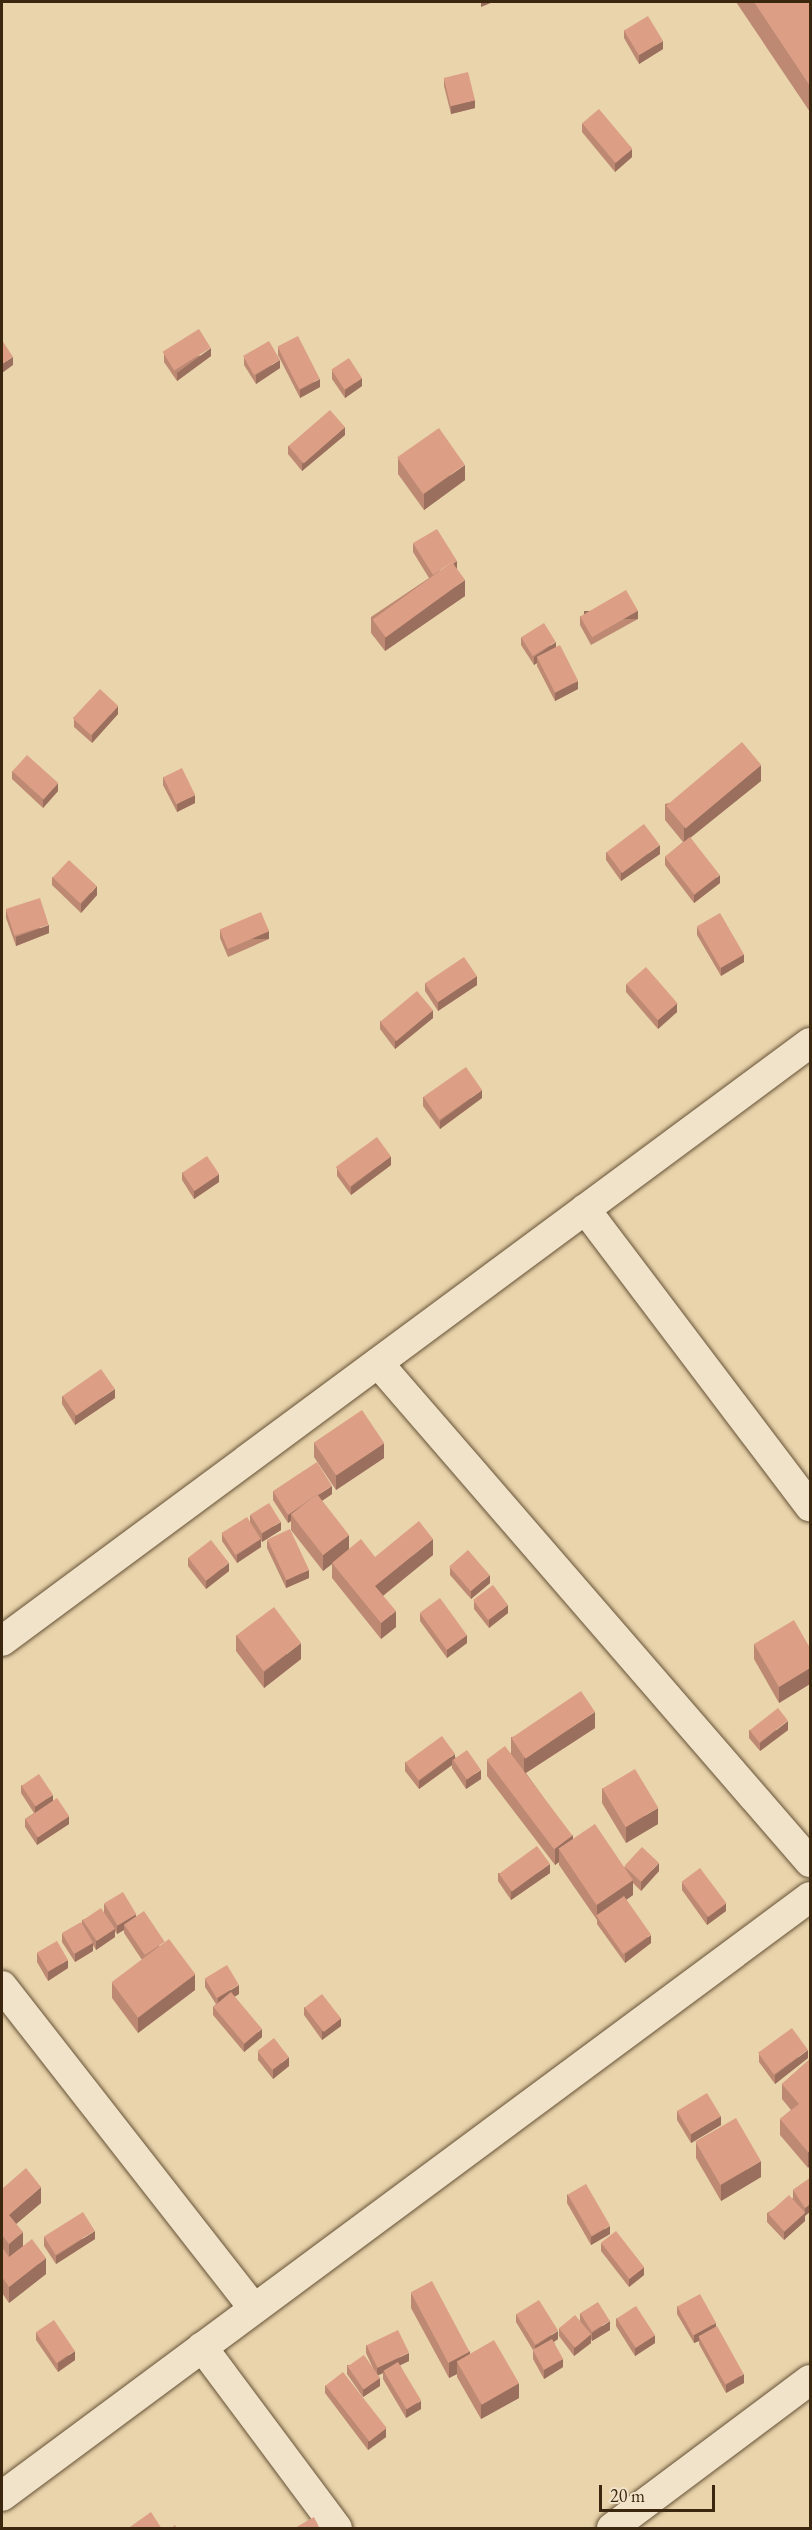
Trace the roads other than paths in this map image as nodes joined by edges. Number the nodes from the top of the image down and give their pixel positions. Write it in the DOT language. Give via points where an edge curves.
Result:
graph roads {
  1 [pos="810,1043"];
  2 [pos="585,1209"];
  3 [pos="378,1363"];
  4 [pos="810,1506"];
  5 [pos="2,1641"];
  6 [pos="810,1862"];
  7 [pos="810,1897"];
  8 [pos="2,1986"];
  9 [pos="254,2308"];
  10 [pos="202,2347"];
  11 [pos="807,2388"];
  12 [pos="2,2496"];
  13 [pos="337,2529"];
  14 [pos="612,2529"];
  1 -- 2 [label="street"];
  2 -- 3 [label="street"];
  2 -- 4 [label="street"];
  3 -- 5 [label="street"];
  3 -- 6 [label="street"];
  7 -- 9 [label="street"];
  8 -- 9 [label="street"];
  9 -- 10 [label="street"];
  10 -- 12 [label="street"];
  10 -- 13 [label="street"];
  11 -- 14 [label="street"];
}
